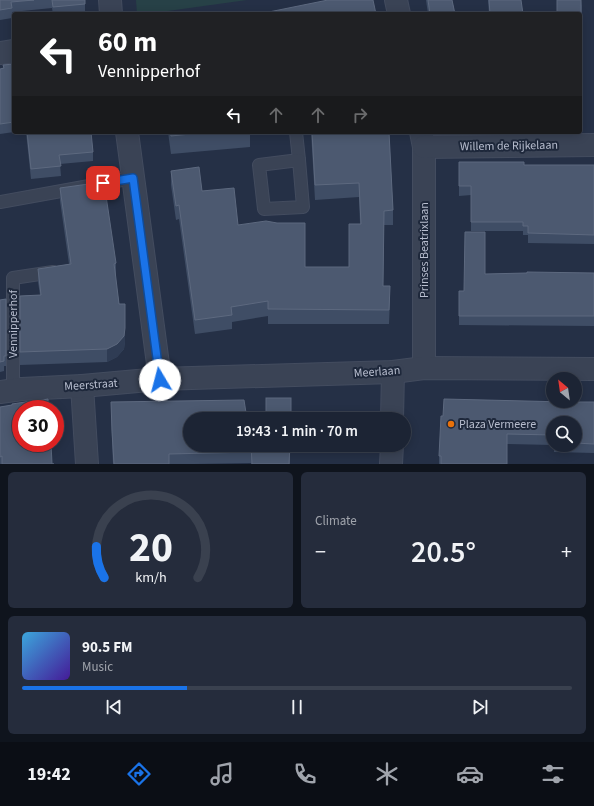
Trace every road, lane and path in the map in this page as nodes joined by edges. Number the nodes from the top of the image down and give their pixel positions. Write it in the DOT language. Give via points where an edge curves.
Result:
graph roads {
  1 [pos="110,0"];
  2 [pos="396,0"];
  3 [pos="112,12"];
  4 [pos="399,12"];
  5 [pos="12,51"];
  6 [pos="0,53"];
  7 [pos="126,134"];
  8 [pos="296,134"];
  9 [pos="422,139"];
  10 [pos="594,145"];
  11 [pos="299,160"];
  12 [pos="133,178"];
  13 [pos="0,202"];
  14 [pos="58,271"];
  15 [pos="424,368"];
  16 [pos="594,369"];
  17 [pos="393,372"];
  18 [pos="160,380"];
  19 [pos="82,386"];
  20 [pos="15,394"];
  21 [pos="392,412"];
  22 [pos="392,452"];
  23 [pos="87,464"];
  24 [pos="391,464"];
  1 -- 3 [label="street"];
  2 -- 4 [label="street"];
  5 -- 6 [label="street"];
  7 -- 12 [label="street"];
  8 -- 11 [label="lane"];
  9 -- 10 [label="street, Willem de Rijkelaan"];
  9 -- 15 [label="street, Prinses Beatrixlaan"];
  11 -- 11 [label="lane" via="259,165 264,208 303,207"];
  12 -- 13 [label="lane"];
  12 -- 18 [label="street"];
  14 -- 20 [label="lane, Vennipperhof" via="13,278"];
  15 -- 16 [label="street, Meerlaan"];
  15 -- 17 [label="street, Meerlaan"];
  17 -- 18 [label="street, Meerlaan"];
  17 -- 21 [label="street"];
  18 -- 19 [label="street, Meerstraat"];
  19 -- 20 [label="street, Meerstraat"];
  19 -- 23 [label="street"];
  22 -- 24 [label="street"];
}
